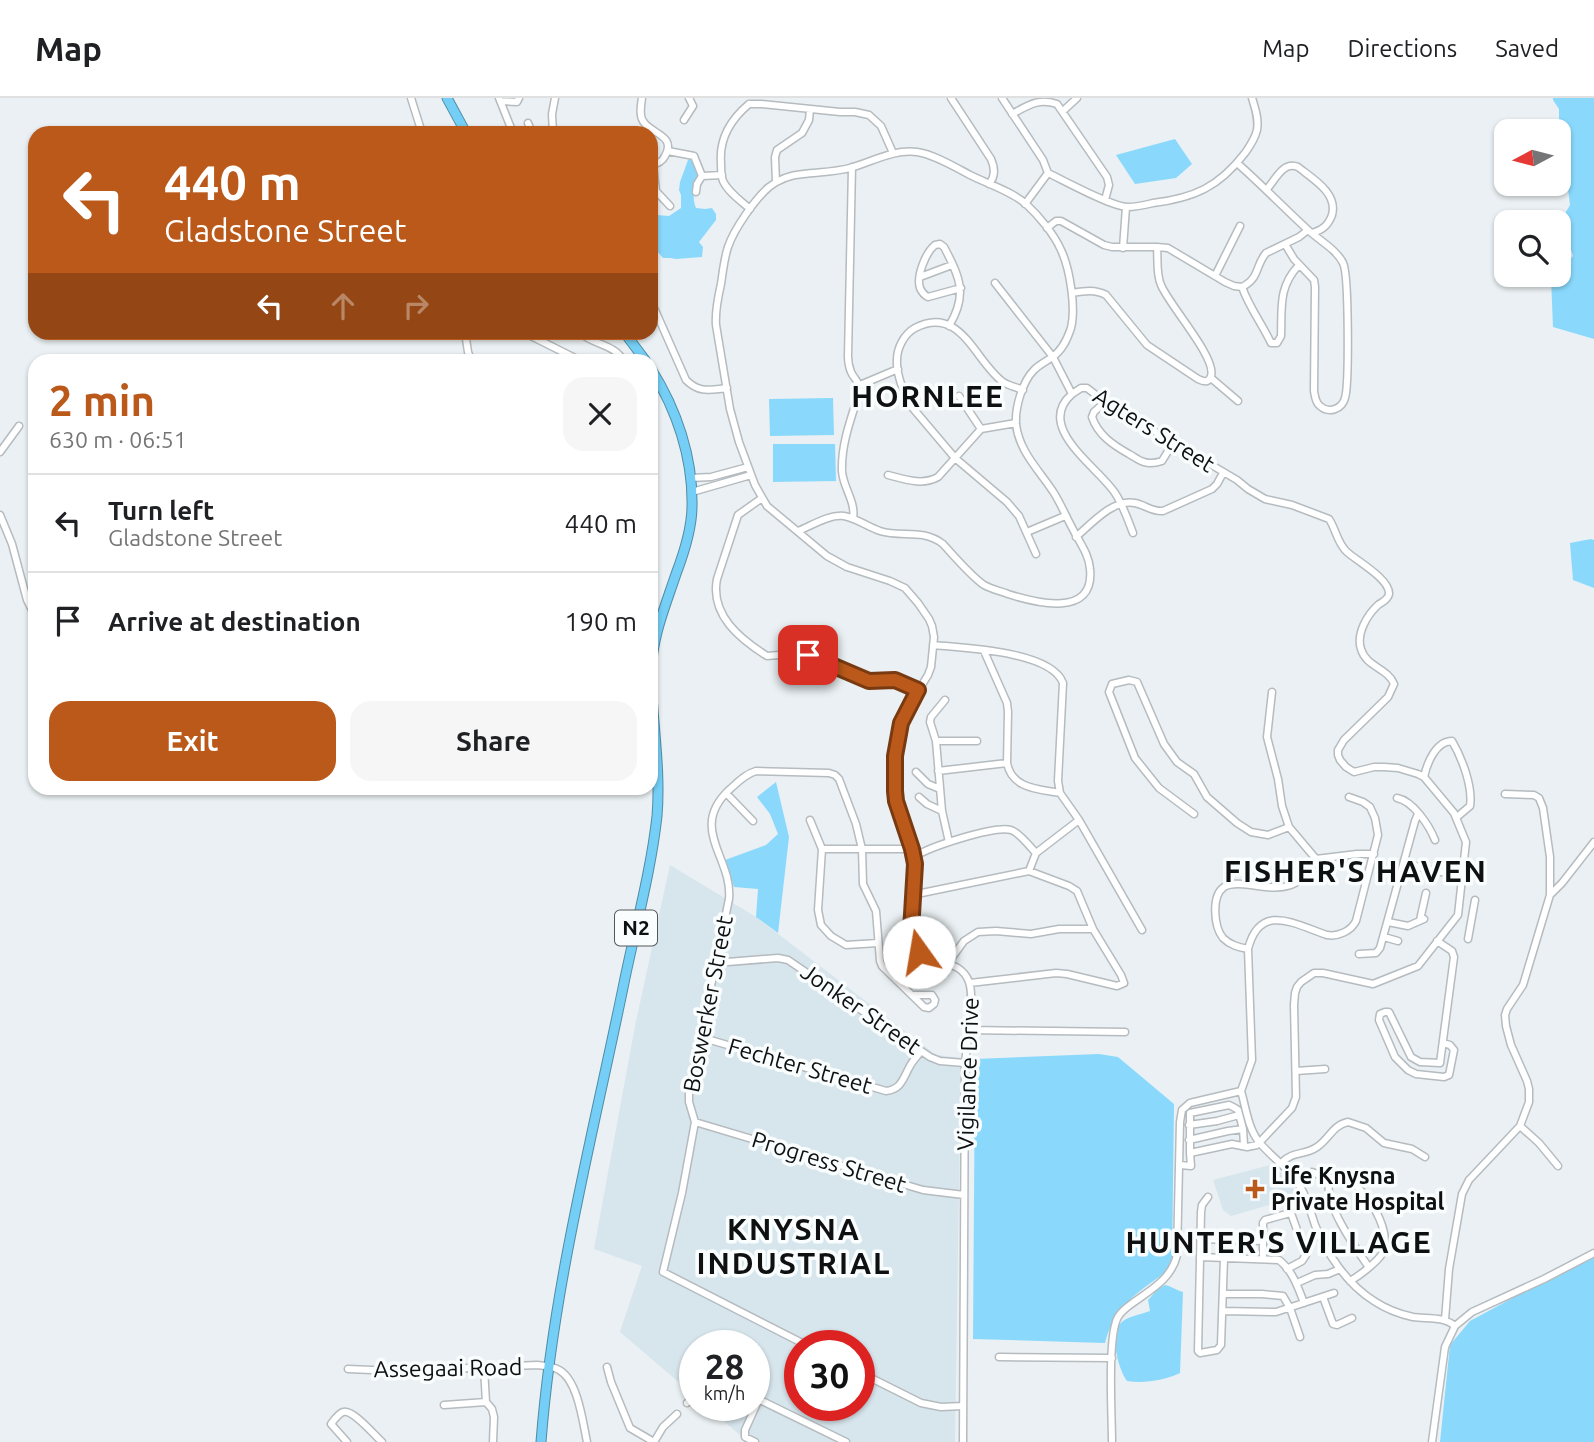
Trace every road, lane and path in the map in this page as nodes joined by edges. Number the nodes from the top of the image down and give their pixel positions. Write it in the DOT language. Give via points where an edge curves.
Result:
graph roads {
  1 [pos="411,98"];
  2 [pos="447,98"];
  3 [pos="519,98"];
  4 [pos="555,98"];
  5 [pos="642,98"];
  6 [pos="689,98"];
  7 [pos="951,98"];
  8 [pos="1002,98"];
  9 [pos="1077,98"];
  10 [pos="1252,98"];
  11 [pos="500,99"];
  12 [pos="746,101"];
  13 [pos="810,109"];
  14 [pos="1063,111"];
  15 [pos="1012,114"];
  16 [pos="684,120"];
  17 [pos="528,123"];
  18 [pos="420,126"];
  19 [pos="462,126"];
  20 [pos="510,126"];
  21 [pos="529,126"];
  22 [pos="553,126"];
  23 [pos="648,126"];
  24 [pos="658,132"];
  25 [pos="667,150"];
  26 [pos="893,153"];
  27 [pos="658,163"];
  28 [pos="1237,163"];
  29 [pos="852,167"];
  30 [pos="1048,173"];
  31 [pos="722,175"];
  32 [pos="702,176"];
  33 [pos="776,182"];
  34 [pos="989,184"];
  35 [pos="1266,189"];
  36 [pos="696,192"];
  37 [pos="658,193"];
  38 [pos="1105,200"];
  39 [pos="1025,204"];
  40 [pos="670,206"];
  41 [pos="1126,207"];
  42 [pos="750,209"];
  43 [pos="1240,226"];
  44 [pos="1046,228"];
  45 [pos="1310,232"];
  46 [pos="1285,244"];
  47 [pos="1157,247"];
  48 [pos="1123,248"];
  49 [pos="952,265"];
  50 [pos="1298,265"];
  51 [pos="1215,276"];
  52 [pos="920,277"];
  53 [pos="995,282"];
  54 [pos="1242,287"];
  55 [pos="961,288"];
  56 [pos="1072,293"];
  57 [pos="658,317"];
  58 [pos="949,326"];
  59 [pos="541,340"];
  60 [pos="590,340"];
  61 [pos="568,354"];
  62 [pos="618,354"];
  63 [pos="1053,357"];
  64 [pos="898,369"];
  65 [pos="1211,378"];
  66 [pos="658,382"];
  67 [pos="860,385"];
  68 [pos="727,388"];
  69 [pos="1023,390"];
  70 [pos="1072,394"];
  71 [pos="959,396"];
  72 [pos="1105,401"];
  73 [pos="1238,401"];
  74 [pos="1016,423"];
  75 [pos="19,426"];
  76 [pos="981,429"];
  77 [pos="1174,443"];
  78 [pos="0,452"];
  79 [pos="954,458"];
  80 [pos="748,467"];
  81 [pos="1223,473"];
  82 [pos="751,475"];
  83 [pos="888,475"];
  84 [pos="690,478"];
  85 [pos="692,492"];
  86 [pos="762,498"];
  87 [pos="1121,504"];
  88 [pos="0,515"];
  89 [pos="1065,516"];
  90 [pos="853,519"];
  91 [pos="798,531"];
  92 [pos="1027,532"];
  93 [pos="1133,533"];
  94 [pos="1076,537"];
  95 [pos="1036,554"];
  96 [pos="28,602"];
  97 [pos="658,624"];
  98 [pos="933,645"];
  99 [pos="984,651"];
  100 [pos="918,690"];
  101 [pos="1272,692"];
  102 [pos="945,700"];
  103 [pos="936,741"];
  104 [pos="977,741"];
  105 [pos="1007,763"];
  106 [pos="938,771"];
  107 [pos="916,772"];
  108 [pos="1424,777"];
  109 [pos="940,789"];
  110 [pos="726,793"];
  111 [pos="1060,793"];
  112 [pos="1505,793"];
  113 [pos="658,795"];
  114 [pos="919,797"];
  115 [pos="1349,797"];
  116 [pos="1397,798"];
  117 [pos="942,811"];
  118 [pos="1194,814"];
  119 [pos="1418,814"];
  120 [pos="1457,817"];
  121 [pos="810,820"];
  122 [pos="1079,820"];
  123 [pos="753,821"];
  124 [pos="1289,827"];
  125 [pos="1435,840"];
  126 [pos="949,842"];
  127 [pos="1594,842"];
  128 [pos="822,849"];
  129 [pos="862,849"];
  130 [pos="912,849"];
  131 [pos="1036,853"];
  132 [pos="1374,854"];
  133 [pos="914,857"];
  134 [pos="1316,859"];
  135 [pos="1404,863"];
  136 [pos="1029,871"];
  137 [pos="1462,875"];
  138 [pos="1426,893"];
  139 [pos="912,895"];
  140 [pos="1550,895"];
  141 [pos="1475,900"];
  142 [pos="1458,915"];
  143 [pos="1471,920"];
  144 [pos="1388,922"];
  145 [pos="1093,929"];
  146 [pos="1142,930"];
  147 [pos="1384,937"];
  148 [pos="1468,939"];
  149 [pos="1398,941"];
  150 [pos="1437,942"];
  151 [pos="878,943"];
  152 [pos="1248,949"];
  153 [pos="1359,954"];
  154 [pos="715,963"];
  155 [pos="948,963"];
  156 [pos="970,983"];
  157 [pos="912,995"];
  158 [pos="968,1030"];
  159 [pos="1125,1032"];
  160 [pos="700,1038"];
  161 [pos="1443,1044"];
  162 [pos="922,1051"];
  163 [pos="965,1063"];
  164 [pos="1440,1063"];
  165 [pos="1325,1069"];
  166 [pos="1296,1071"];
  167 [pos="1438,1077"];
  168 [pos="1241,1091"];
  169 [pos="1239,1115"];
  170 [pos="695,1122"];
  171 [pos="1189,1125"];
  172 [pos="1520,1126"];
  173 [pos="1243,1129"];
  174 [pos="1189,1140"];
  175 [pos="1261,1143"];
  176 [pos="1244,1145"];
  177 [pos="1190,1153"];
  178 [pos="1425,1157"];
  179 [pos="1280,1163"];
  180 [pos="1180,1165"];
  181 [pos="1558,1166"];
  182 [pos="1312,1172"];
  183 [pos="1329,1179"];
  184 [pos="964,1195"];
  185 [pos="1208,1197"];
  186 [pos="1287,1202"];
  187 [pos="1290,1213"];
  188 [pos="1200,1239"];
  189 [pos="1263,1241"];
  190 [pos="1594,1253"];
  191 [pos="1200,1257"];
  192 [pos="1224,1258"];
  193 [pos="1263,1259"];
  194 [pos="1368,1266"];
  195 [pos="1287,1269"];
  196 [pos="1340,1269"];
  197 [pos="1350,1281"];
  198 [pos="1297,1283"];
  199 [pos="1334,1293"];
  200 [pos="1223,1294"];
  201 [pos="1323,1297"];
  202 [pos="1304,1303"];
  203 [pos="1290,1308"];
  204 [pos="1223,1311"];
  205 [pos="1352,1318"];
  206 [pos="1446,1320"];
  207 [pos="1455,1325"];
  208 [pos="784,1334"];
  209 [pos="1300,1337"];
  210 [pos="999,1357"];
  211 [pos="1112,1358"];
  212 [pos="548,1366"];
  213 [pos="607,1367"];
  214 [pos="484,1368"];
  215 [pos="348,1369"];
  216 [pos="875,1380"];
  217 [pos="486,1402"];
  218 [pos="770,1404"];
  219 [pos="444,1405"];
  220 [pos="963,1406"];
  221 [pos="677,1414"];
  222 [pos="748,1421"];
  223 [pos="347,1442"];
  224 [pos="382,1442"];
  225 [pos="493,1442"];
  226 [pos="541,1442"];
  227 [pos="587,1442"];
  228 [pos="654,1442"];
  229 [pos="755,1442"];
  230 [pos="846,1442"];
  231 [pos="963,1442"];
  232 [pos="1112,1442"];
  233 [pos="1432,1442"];
  1 -- 18 [label="street"];
  2 -- 19 [label="highway"];
  3 -- 11 [label="street" via="516,102"];
  4 -- 22 [label="street"];
  5 -- 23 [label="street" via="641,115"];
  6 -- 16 [label="street" via="693,106"];
  7 -- 34 [label="street" via="991,159 994,173"];
  8 -- 15 [label="street"];
  9 -- 14 [label="street"];
  10 -- 28 [label="street" via="1257,130"];
  11 -- 20 [label="street"];
  12 -- 13 [label="street"];
  12 -- 31 [label="street" via="723,138"];
  13 -- 26 [label="street" via="869,115 881,126"];
  13 -- 33 [label="street" via="802,134 777,150"];
  14 -- 15 [label="street" via="1044,99"];
  14 -- 38 [label="street" via="1107,177"];
  15 -- 30 [label="street"];
  17 -- 21 [label="street"];
  24 -- 25 [label="street" via="664,136"];
  25 -- 27 [label="street"];
  25 -- 32 [label="street" via="694,156"];
  26 -- 29 [label="street"];
  26 -- 34 [label="street" via="919,152"];
  28 -- 35 [label="street"];
  28 -- 41 [label="street" via="1209,188 1191,196"];
  29 -- 33 [label="street"];
  29 -- 67 [label="street" via="848,356"];
  30 -- 38 [label="street"];
  30 -- 39 [label="street"];
  31 -- 32 [label="street"];
  31 -- 42 [label="street" via="730,191"];
  32 -- 36 [label="street"];
  33 -- 42 [label="street, Vigilance Drive"];
  34 -- 39 [label="street"];
  35 -- 45 [label="street"];
  35 -- 45 [label="street" via="1293,164 1325,191 1333,203 1332,215 1326,226"];
  37 -- 40 [label="street"];
  38 -- 41 [label="street"];
  39 -- 44 [label="street"];
  41 -- 48 [label="street"];
  42 -- 68 [label="street, Vigilance Drive" via="729,245 715,312"];
  43 -- 51 [label="street"];
  44 -- 48 [label="street" via="1061,221 1104,245"];
  44 -- 56 [label="street" via="1062,251"];
  45 -- 46 [label="street"];
  45 -- 50 [label="street" via="1338,256 1346,272 1347,384 1345,400 1336,409 1321,407 1316,400 1315,287"];
  46 -- 50 [label="street"];
  46 -- 54 [label="street" via="1266,253 1254,279"];
  47 -- 48 [label="street"];
  47 -- 51 [label="street" via="1168,248"];
  47 -- 65 [label="street" via="1160,283 1212,367"];
  49 -- 52 [label="street"];
  49 -- 52 [label="street" via="944,247 935,244 927,253"];
  49 -- 55 [label="street"];
  50 -- 54 [label="street" via="1283,290 1277,343 1271,343"];
  51 -- 54 [label="street"];
  52 -- 55 [label="street" via="920,290 928,298"];
  53 -- 63 [label="street"];
  55 -- 58 [label="street" via="960,303"];
  56 -- 63 [label="street" via="1071,327"];
  56 -- 65 [label="street" via="1092,290 1107,295 1147,345 1198,379"];
  57 -- 68 [label="street" via="686,380 699,389"];
  58 -- 64 [label="street" via="924,324 908,332 897,358"];
  58 -- 69 [label="street" via="963,335 1004,383"];
  59 -- 61 [label="street"];
  60 -- 62 [label="street"];
  63 -- 69 [label="street" via="1034,370"];
  63 -- 70 [label="street"];
  64 -- 67 [label="street"];
  64 -- 79 [label="street" via="911,406"];
  65 -- 73 [label="street"];
  66 -- 84 [label="highway, N2" via="674,412"];
  67 -- 90 [label="street" via="846,433 842,472"];
  68 -- 80 [label="street, Vigilance Drive"];
  69 -- 74 [label="street"];
  70 -- 72 [label="street, Agters Street" via="1087,388"];
  70 -- 87 [label="street" via="1060,411 1065,434"];
  71 -- 76 [label="street"];
  72 -- 77 [label="street, Agters Street"];
  72 -- 77 [label="street" via="1092,417 1110,443 1152,463 1161,461"];
  74 -- 76 [label="street"];
  74 -- 89 [label="street" via="1023,449"];
  75 -- 78 [label="street"];
  76 -- 79 [label="street"];
  77 -- 81 [label="street, Agters Street"];
  79 -- 83 [label="street" via="931,481"];
  79 -- 92 [label="street" via="1007,502"];
  80 -- 82 [label="street, Vigilance Drive"];
  80 -- 84 [label="street"];
  81 -- 87 [label="street" via="1212,489 1163,511 1132,502"];
  81 -- 108 [label="street, Agters Street" via="1265,499 1329,519 1344,549 1387,587 1388,597 1369,615 1360,643 1371,664 1393,680 1393,688 1344,740 1338,755 1354,772 1398,768"];
  82 -- 85 [label="street"];
  82 -- 86 [label="street, Vigilance Drive"];
  84 -- 85 [label="highway, N2"];
  85 -- 97 [label="highway, N2" via="690,526"];
  86 -- 91 [label="street, Vigilance Drive"];
  86 -- 100 [label="street" via="738,515 715,587 732,630 767,656 803,653 869,681 895,680"];
  87 -- 93 [label="street"];
  87 -- 94 [label="street"];
  88 -- 96 [label="street"];
  89 -- 92 [label="street"];
  89 -- 94 [label="street"];
  90 -- 91 [label="street" via="835,517"];
  90 -- 94 [label="street" via="887,533 932,537 985,586 1057,605 1081,597 1090,577 1086,552"];
  91 -- 98 [label="street, Vigilance Drive" via="837,562 905,588 929,619"];
  92 -- 95 [label="street"];
  98 -- 99 [label="street"];
  98 -- 100 [label="street, Vigilance Drive" via="931,667"];
  99 -- 105 [label="street" via="1009,712"];
  99 -- 111 [label="street" via="1031,659 1061,678"];
  100 -- 130 [label="street, Vigilance Drive" via="901,723 895,756 896,801"];
  101 -- 124 [label="street" via="1268,745"];
  102 -- 103 [label="street" via="930,720"];
  103 -- 104 [label="street"];
  103 -- 106 [label="street"];
  105 -- 106 [label="street"];
  105 -- 111 [label="street" via="1018,783"];
  106 -- 109 [label="street"];
  107 -- 109 [label="street"];
  108 -- 120 [label="street"];
  108 -- 120 [label="street" via="1431,757 1443,743 1452,741 1471,794 1471,804"];
  109 -- 117 [label="street"];
  110 -- 123 [label="street"];
  110 -- 129 [label="street" via="756,771 835,775 852,811"];
  110 -- 154 [label="street, Boswerker Street" via="715,808 711,825 729,887"];
  111 -- 122 [label="street"];
  112 -- 140 [label="street" via="1534,795 1541,800 1550,857"];
  113 -- 212 [label="highway, N2" via="653,840"];
  114 -- 117 [label="street"];
  115 -- 132 [label="street" via="1373,812 1378,835"];
  116 -- 119 [label="street" via="1406,800"];
  117 -- 126 [label="street"];
  118 -- 124 [label="street" via="1159,788 1135,758 1109,692 1112,684 1137,682 1164,744 1177,762 1194,774 1207,797 1237,823 1268,835"];
  119 -- 125 [label="street"];
  119 -- 135 [label="street"];
  120 -- 137 [label="street" via="1466,842"];
  121 -- 128 [label="street"];
  122 -- 131 [label="street"];
  122 -- 146 [label="street"];
  124 -- 134 [label="street"];
  126 -- 131 [label="street" via="1009,829"];
  126 -- 133 [label="street"];
  127 -- 140 [label="street"];
  128 -- 129 [label="street"];
  128 -- 151 [label="street" via="821,925 846,945"];
  129 -- 130 [label="street"];
  129 -- 151 [label="street" via="862,879 876,911"];
  130 -- 133 [label="street, Vigilance Drive"];
  131 -- 136 [label="street"];
  132 -- 134 [label="street"];
  132 -- 152 [label="street" via="1350,929 1330,936 1273,919 1256,930"];
  133 -- 139 [label="street, Vigilance Drive"];
  134 -- 152 [label="street" via="1305,877 1289,885 1237,884 1220,891 1218,929 1228,942"];
  135 -- 137 [label="street"];
  135 -- 144 [label="street"];
  136 -- 139 [label="street"];
  136 -- 145 [label="street" via="1077,891"];
  137 -- 142 [label="street"];
  138 -- 144 [label="street" via="1422,919 1408,926"];
  139 -- 155 [label="street, Vigilance Drive" via="914,946 930,959"];
  140 -- 172 [label="street" via="1523,985 1505,1015 1511,1045 1529,1089"];
  141 -- 143 [label="street"];
  142 -- 143 [label="street"];
  142 -- 150 [label="street"];
  143 -- 148 [label="street"];
  144 -- 147 [label="street"];
  145 -- 155 [label="street" via="978,932 964,941"];
  145 -- 156 [label="street" via="1122,984 1056,973"];
  147 -- 149 [label="street"];
  147 -- 153 [label="street" via="1379,951"];
  150 -- 161 [label="street" via="1454,957"];
  150 -- 166 [label="street" via="1420,965 1373,984 1318,973 1301,982 1294,1005"];
  151 -- 157 [label="street" via="882,966"];
  152 -- 168 [label="street" via="1252,1060"];
  154 -- 160 [label="street, Boswerker Street"];
  154 -- 162 [label="street, Jonker Street" via="788,960"];
  155 -- 156 [label="street, Vigilance Drive"];
  156 -- 158 [label="street, Vigilance Drive"];
  158 -- 159 [label="street"];
  158 -- 163 [label="street, Vigilance Drive"];
  160 -- 162 [label="street, Fechter Street" via="886,1091 900,1086"];
  160 -- 170 [label="street, Boswerker Street" via="688,1098"];
  161 -- 164 [label="street"];
  161 -- 167 [label="street" via="1452,1047 1454,1057 1449,1075"];
  162 -- 163 [label="street, Jonker Street" via="940,1060"];
  163 -- 184 [label="street, Vigilance Drive"];
  164 -- 167 [label="street"];
  164 -- 167 [label="street" via="1415,1060 1389,1012 1380,1014 1380,1025 1398,1060 1413,1074"];
  165 -- 166 [label="street"];
  166 -- 175 [label="street" via="1295,1103"];
  168 -- 175 [label="street"];
  168 -- 180 [label="street" via="1184,1107 1180,1114"];
  169 -- 171 [label="street"];
  169 -- 171 [label="street" via="1229,1105 1191,1112"];
  169 -- 173 [label="street"];
  170 -- 184 [label="street, Progress Street" via="923,1190"];
  170 -- 208 [label="street, Boswerker Street" via="663,1272"];
  171 -- 174 [label="street"];
  172 -- 181 [label="street"];
  172 -- 206 [label="street" via="1469,1180 1462,1194"];
  173 -- 174 [label="street"];
  173 -- 176 [label="street"];
  174 -- 177 [label="street"];
  175 -- 176 [label="street"];
  175 -- 179 [label="street"];
  176 -- 177 [label="street"];
  177 -- 180 [label="street" via="1191,1166"];
  178 -- 179 [label="street" via="1384,1143 1366,1128 1348,1122 1338,1125 1318,1146 1291,1154"];
  179 -- 196 [label="street" via="1303,1191 1322,1240"];
  180 -- 211 [label="street" via="1175,1265 1118,1317"];
  182 -- 183 [label="street"];
  183 -- 194 [label="street" via="1335,1212"];
  183 -- 194 [label="street" via="1339,1175 1350,1179 1377,1214 1384,1248"];
  184 -- 220 [label="street, Vigilance Drive"];
  185 -- 188 [label="street" via="1201,1207"];
  186 -- 187 [label="street"];
  187 -- 189 [label="street" via="1264,1222"];
  187 -- 195 [label="street" via="1306,1255"];
  188 -- 189 [label="street"];
  188 -- 191 [label="street"];
  189 -- 193 [label="street"];
  190 -- 207 [label="street" via="1472,1312"];
  191 -- 192 [label="street"];
  191 -- 204 [label="street" via="1198,1351 1217,1350 1221,1345"];
  192 -- 193 [label="street"];
  192 -- 200 [label="street"];
  193 -- 195 [label="street" via="1279,1259"];
  194 -- 197 [label="street"];
  195 -- 198 [label="street"];
  196 -- 197 [label="street"];
  196 -- 198 [label="street"];
  197 -- 206 [label="street" via="1392,1311"];
  198 -- 202 [label="street"];
  199 -- 201 [label="street"];
  200 -- 203 [label="street" via="1279,1295"];
  200 -- 204 [label="street"];
  201 -- 202 [label="street"];
  201 -- 205 [label="street" via="1335,1325"];
  202 -- 203 [label="street"];
  203 -- 204 [label="street" via="1273,1313"];
  203 -- 209 [label="street"];
  206 -- 207 [label="street"];
  207 -- 233 [label="street" via="1445,1347"];
  210 -- 211 [label="street"];
  211 -- 232 [label="street"];
  212 -- 214 [label="street, Assegaai Road"];
  212 -- 226 [label="highway, N2"];
  212 -- 227 [label="street" via="564,1373 570,1384"];
  213 -- 228 [label="street" via="630,1428"];
  214 -- 215 [label="street, Assegaai Road"];
  214 -- 217 [label="street"];
  216 -- 220 [label="street" via="922,1404"];
  217 -- 219 [label="street"];
  217 -- 225 [label="street" via="493,1412"];
  218 -- 230 [label="street"];
  220 -- 231 [label="street, Vigilance Drive"];
  221 -- 228 [label="street"];
  222 -- 229 [label="street" via="745,1437"];
  223 -- 224 [label="street" via="331,1424 342,1412 351,1413"];
}
